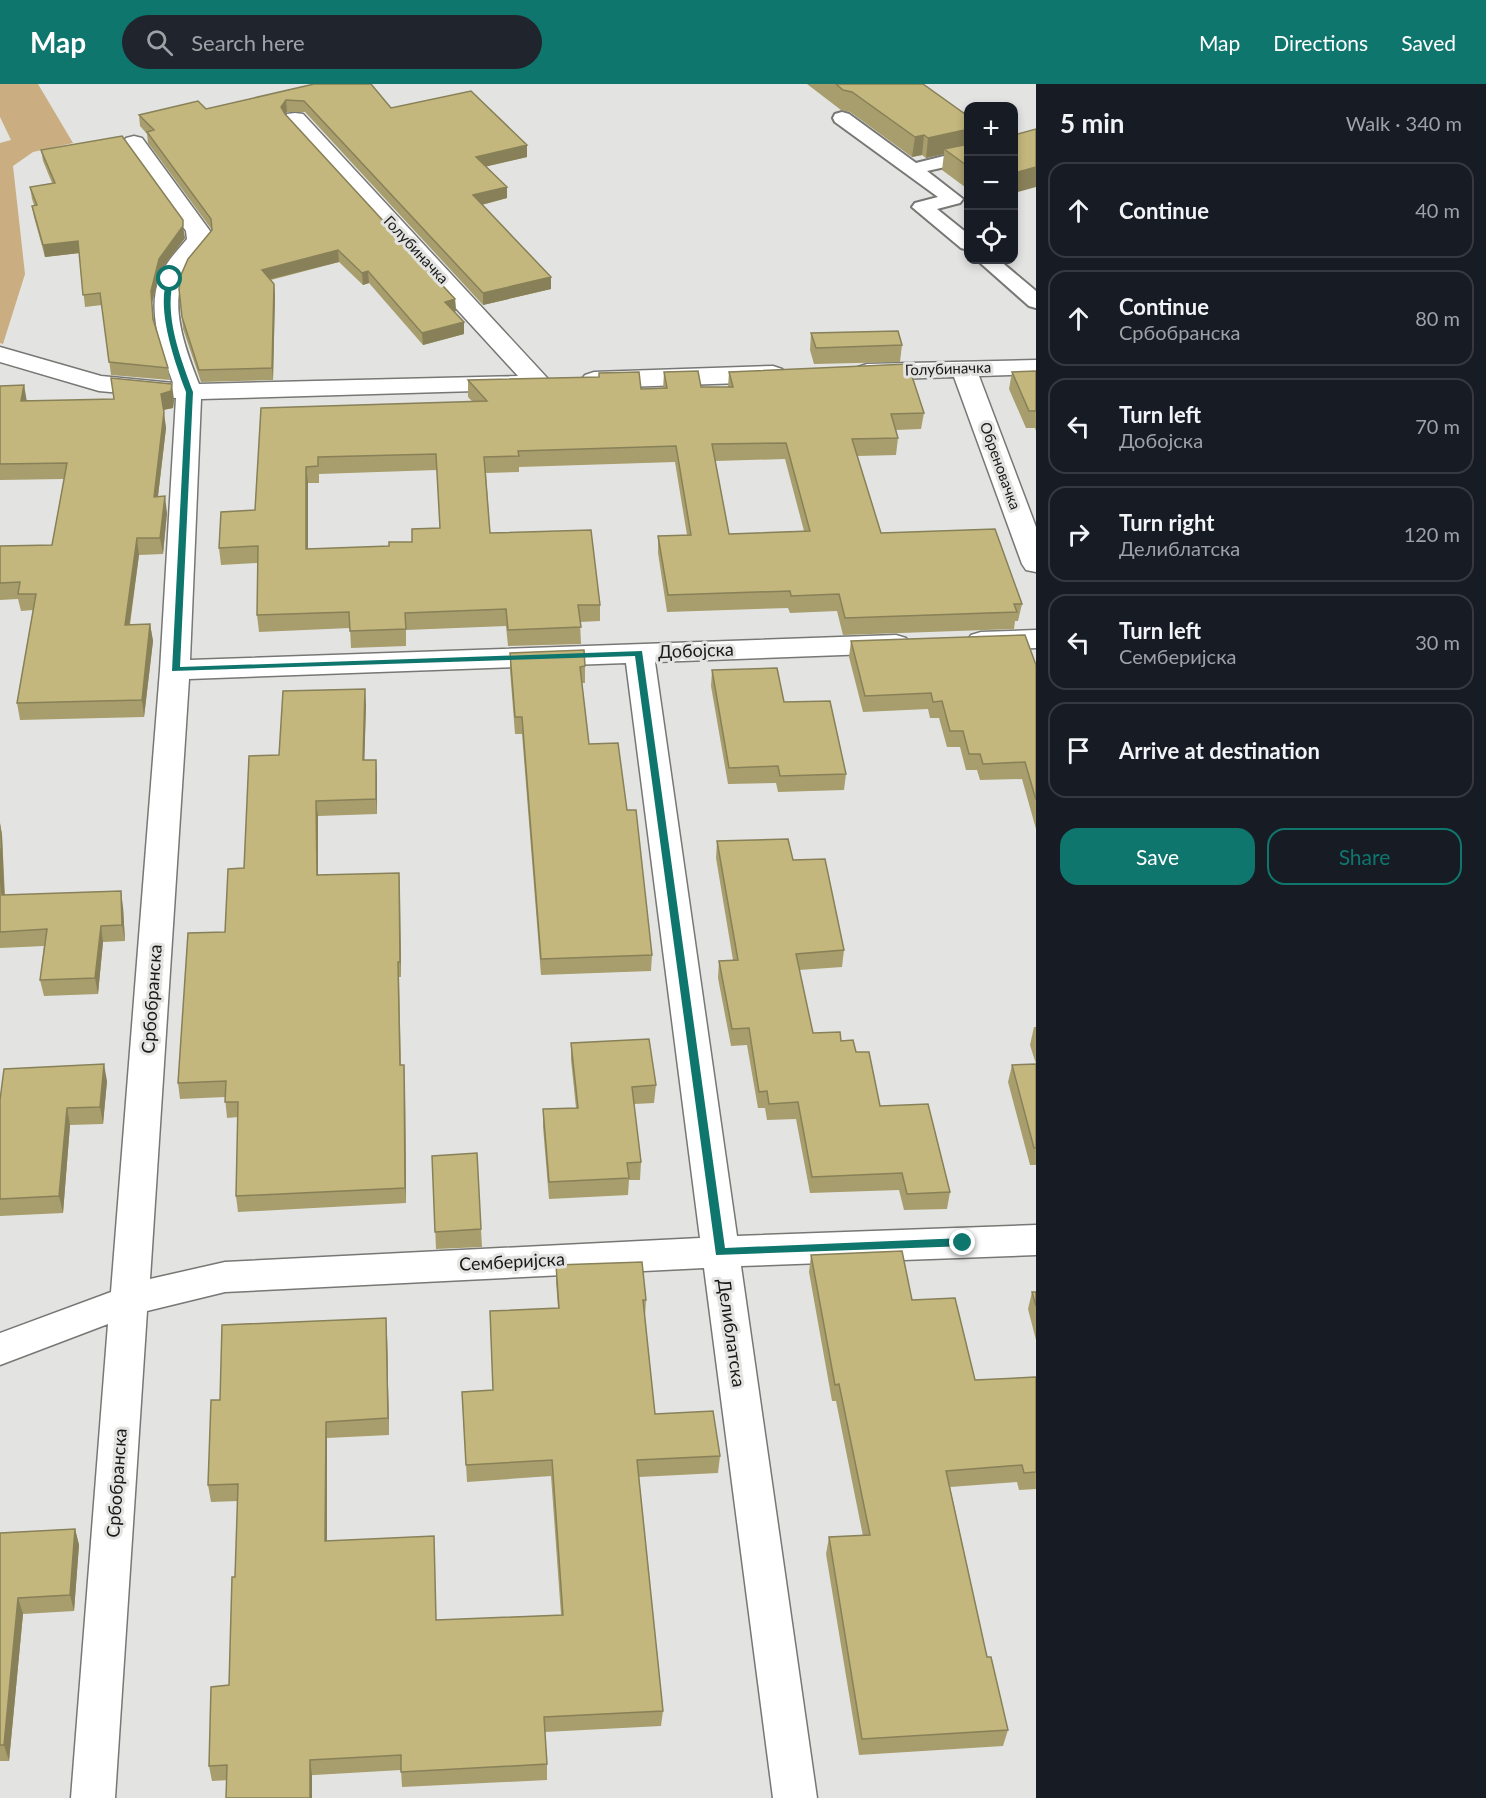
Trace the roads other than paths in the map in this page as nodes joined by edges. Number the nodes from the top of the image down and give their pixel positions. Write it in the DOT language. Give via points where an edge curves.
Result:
graph roads {
  1 [pos="842,118"];
  2 [pos="295,119"];
  3 [pos="134,143"];
  4 [pos="964,157"];
  5 [pos="913,170"];
  6 [pos="964,240"];
  7 [pos="992,264"];
  8 [pos="1036,302"];
  9 [pos="0,354"];
  10 [pos="1036,367"];
  11 [pos="964,369"];
  12 [pos="845,372"];
  13 [pos="798,374"];
  14 [pos="557,381"];
  15 [pos="189,392"];
  16 [pos="1036,564"];
  17 [pos="1036,639"];
  18 [pos="954,642"];
  19 [pos="919,643"];
  20 [pos="639,653"];
  21 [pos="175,669"];
  22 [pos="1036,1240"];
  23 [pos="720,1252"];
  24 [pos="130,1300"];
  25 [pos="0,1349"];
  26 [pos="89,1797"];
  27 [pos="795,1798"];
  1 -- 5 [label="lane"];
  2 -- 14 [label="street, Голубиначка"];
  3 -- 15 [label="street" via="198,231 199,240 176,269 166,292 179,364"];
  4 -- 5 [label="lane"];
  5 -- 6 [label="lane" via="953,199 922,207"];
  7 -- 8 [label="lane"];
  9 -- 15 [label="street" via="99,383"];
  10 -- 11 [label="street, Голубиначка"];
  11 -- 12 [label="street, Голубиначка"];
  11 -- 16 [label="street, Обреновачка"];
  13 -- 14 [label="street"];
  14 -- 15 [label="street"];
  15 -- 21 [label="street, Србобранска"];
  17 -- 18 [label="street"];
  19 -- 20 [label="street, Добојска"];
  20 -- 21 [label="street, Добојска"];
  20 -- 23 [label="street, Делиблатска"];
  21 -- 24 [label="street, Србобранска"];
  22 -- 23 [label="street, Семберијска"];
  23 -- 24 [label="street, Семберијска" via="225,1277 190,1282"];
  23 -- 27 [label="street, Делиблатска"];
  24 -- 25 [label="street, Семберијска"];
  24 -- 26 [label="street, Србобранска"];
}
